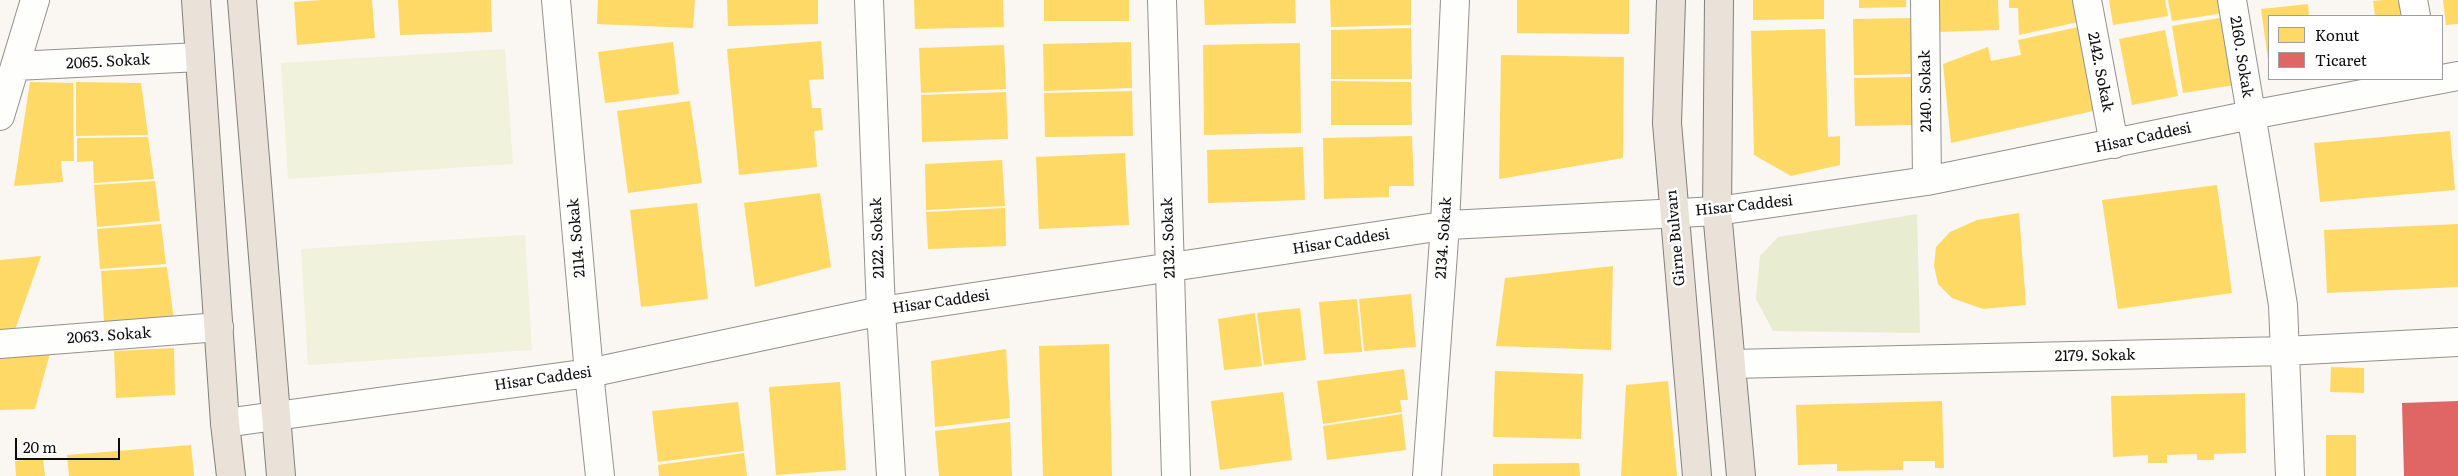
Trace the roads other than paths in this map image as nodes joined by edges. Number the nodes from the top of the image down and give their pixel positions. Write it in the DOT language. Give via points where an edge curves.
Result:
graph roads {
  1 [pos="35,0"];
  2 [pos="196,0"];
  3 [pos="242,0"];
  4 [pos="556,0"];
  5 [pos="869,0"];
  6 [pos="1162,0"];
  7 [pos="1455,0"];
  8 [pos="1671,0"];
  9 [pos="1719,0"];
  10 [pos="1925,0"];
  11 [pos="2087,0"];
  12 [pos="2232,0"];
  13 [pos="2413,0"];
  14 [pos="2416,15"];
  15 [pos="200,58"];
  16 [pos="15,66"];
  17 [pos="2458,76"];
  18 [pos="2443,78"];
  19 [pos="2425,80"];
  20 [pos="2251,115"];
  21 [pos="0,116"];
  22 [pos="2114,144"];
  23 [pos="1928,181"];
  24 [pos="1717,211"];
  25 [pos="1674,212"];
  26 [pos="1445,225"];
  27 [pos="1170,268"];
  28 [pos="881,311"];
  29 [pos="219,327"];
  30 [pos="2458,342"];
  31 [pos="0,344"];
  32 [pos="2285,351"];
  33 [pos="1732,364"];
  34 [pos="589,373"];
  35 [pos="275,417"];
  36 [pos="225,423"];
  37 [pos="231,476"];
  38 [pos="281,476"];
  39 [pos="600,476"];
  40 [pos="891,476"];
  41 [pos="1176,476"];
  42 [pos="1427,476"];
  43 [pos="1697,476"];
  44 [pos="1740,476"];
  45 [pos="2290,476"];
  1 -- 16 [label="street"];
  2 -- 15 [label="main road"];
  3 -- 35 [label="main road"];
  4 -- 34 [label="street, 2114. Sokak"];
  5 -- 28 [label="street, 2122. Sokak"];
  6 -- 27 [label="street, 2132. Sokak"];
  7 -- 26 [label="street, 2134. Sokak"];
  8 -- 25 [label="main road, Girne Bulvarı" via="1667,122"];
  9 -- 24 [label="main road"];
  10 -- 23 [label="street, 2140. Sokak"];
  11 -- 22 [label="street, 2142. Sokak"];
  12 -- 20 [label="street, 2160. Sokak"];
  13 -- 14 [label="street"];
  15 -- 16 [label="street, 2065. Sokak"];
  15 -- 29 [label="main road"];
  16 -- 21 [label="street"];
  17 -- 18 [label="street, Hisar Caddesi"];
  19 -- 20 [label="street, Hisar Caddesi"];
  20 -- 22 [label="street, Hisar Caddesi"];
  20 -- 32 [label="street, 2160. Sokak" via="2283,305"];
  22 -- 23 [label="street, Hisar Caddesi"];
  23 -- 24 [label="street, Hisar Caddesi"];
  24 -- 25 [label="street, Hisar Caddesi"];
  24 -- 33 [label="main road"];
  25 -- 26 [label="street, Hisar Caddesi"];
  25 -- 43 [label="main road, Girne Bulvarı"];
  26 -- 27 [label="street, Hisar Caddesi"];
  26 -- 42 [label="street, 2134. Sokak"];
  27 -- 28 [label="street, Hisar Caddesi"];
  27 -- 41 [label="street, 2132. Sokak"];
  28 -- 34 [label="street, Hisar Caddesi"];
  28 -- 40 [label="street, 2122. Sokak"];
  29 -- 31 [label="street, 2063. Sokak"];
  29 -- 36 [label="main road"];
  30 -- 32 [label="street, 2179. Sokak"];
  32 -- 33 [label="street, 2179. Sokak"];
  32 -- 45 [label="street, 2160. Sokak"];
  33 -- 44 [label="main road"];
  34 -- 35 [label="street, Hisar Caddesi"];
  34 -- 39 [label="street, 2114. Sokak"];
  35 -- 36 [label="street, Hisar Caddesi"];
  35 -- 38 [label="main road"];
  36 -- 37 [label="main road"];
}
